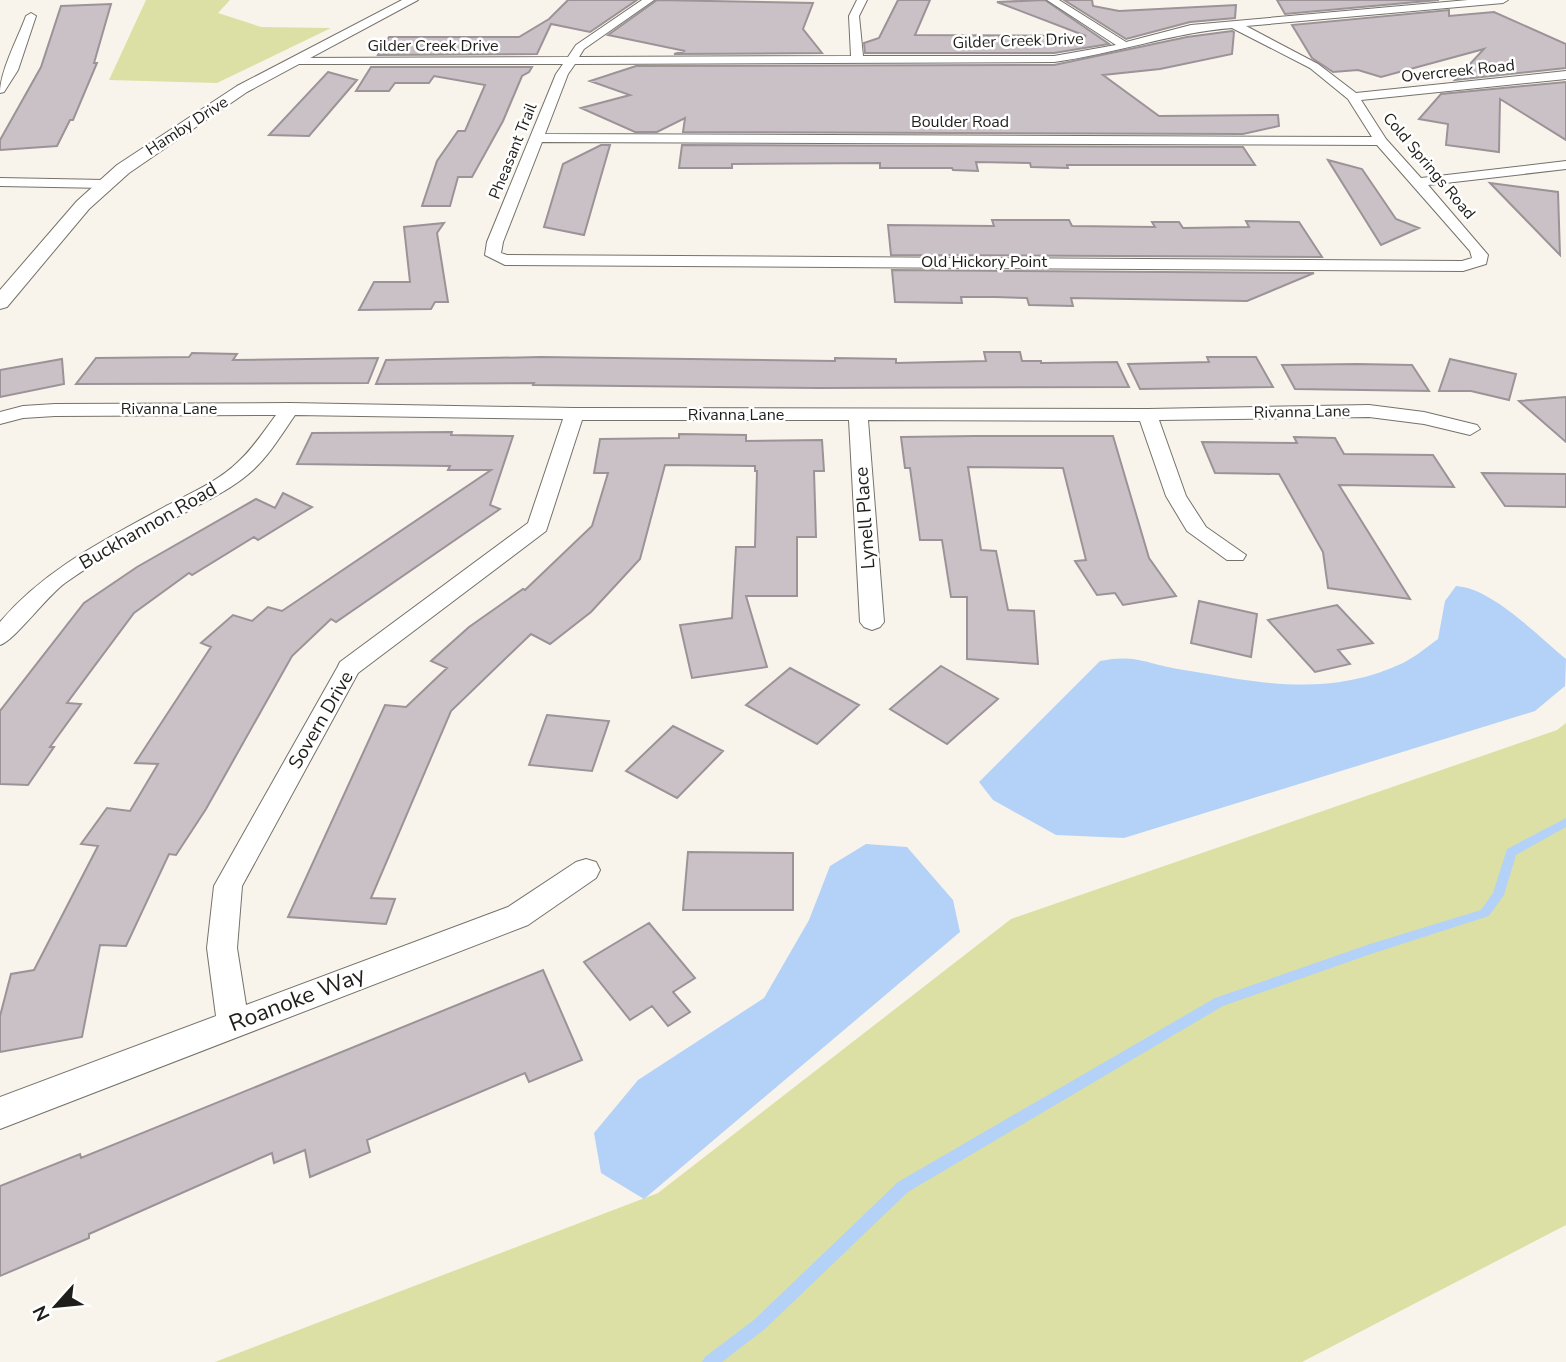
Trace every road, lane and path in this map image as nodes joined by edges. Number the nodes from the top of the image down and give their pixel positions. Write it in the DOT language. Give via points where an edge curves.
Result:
graph roads {
  1 [pos="412,0"];
  2 [pos="649,0"];
  3 [pos="862,0"];
  4 [pos="1052,0"];
  5 [pos="1503,0"];
  6 [pos="31,16"];
  7 [pos="1234,26"];
  8 [pos="1125,46"];
  9 [pos="300,58"];
  10 [pos="572,59"];
  11 [pos="857,59"];
  12 [pos="1566,75"];
  13 [pos="0,89"];
  14 [pos="1353,97"];
  15 [pos="539,138"];
  16 [pos="1381,141"];
  17 [pos="1566,165"];
  18 [pos="0,182"];
  19 [pos="1420,182"];
  20 [pos="104,184"];
  21 [pos="496,257"];
  22 [pos="1473,264"];
  23 [pos="0,303"];
  24 [pos="289,409"];
  25 [pos="574,414"];
  26 [pos="858,415"];
  27 [pos="1149,415"];
  28 [pos="0,418"];
  29 [pos="1470,429"];
  30 [pos="1235,555"];
  31 [pos="872,622"];
  32 [pos="0,637"];
  33 [pos="586,870"];
  34 [pos="233,1023"];
  35 [pos="0,1113"];
  1 -- 9 [label="street, Hamby Drive"];
  2 -- 10 [label="street, Pheasant Trail" via="580,47"];
  3 -- 11 [label="street" via="855,16"];
  4 -- 8 [label="street"];
  5 -- 7 [label="street, Gilder Creek Drive"];
  6 -- 13 [label="street" via="12,70"];
  7 -- 8 [label="street, Gilder Creek Drive" via="1179,30"];
  7 -- 14 [label="street, Cold Springs Road" via="1314,66"];
  8 -- 11 [label="street, Gilder Creek Drive" via="1054,59"];
  9 -- 10 [label="street, Gilder Creek Drive"];
  9 -- 20 [label="street, Hamby Drive" via="242,89"];
  10 -- 11 [label="street, Gilder Creek Drive"];
  10 -- 15 [label="street, Pheasant Trail"];
  12 -- 14 [label="street, Overcreek Road"];
  14 -- 16 [label="street, Cold Springs Road"];
  15 -- 16 [label="street, Boulder Road"];
  15 -- 21 [label="street, Pheasant Trail" via="495,242"];
  16 -- 19 [label="street, Cold Springs Road"];
  17 -- 19 [label="street"];
  18 -- 20 [label="street"];
  19 -- 22 [label="street, Cold Springs Road" via="1480,255"];
  20 -- 23 [label="street, Hamby Drive"];
  21 -- 22 [label="street, Old Hickory Point"];
  24 -- 25 [label="street, Rivanna Lane"];
  24 -- 28 [label="street, Rivanna Lane" via="55,410"];
  24 -- 32 [label="street, Buckhannon Road" via="261,450 224,483 56,579"];
  25 -- 26 [label="street, Rivanna Lane"];
  25 -- 34 [label="street, Sovern Drive" via="538,526 349,668 229,886 222,948"];
  26 -- 27 [label="street, Rivanna Lane"];
  26 -- 31 [label="street, Lynell Place"];
  27 -- 29 [label="street, Rivanna Lane" via="1369,411"];
  27 -- 30 [label="street" via="1176,496 1198,531"];
  33 -- 34 [label="street, Roanoke Way" via="518,916"];
  34 -- 35 [label="street, Roanoke Way"];
}
